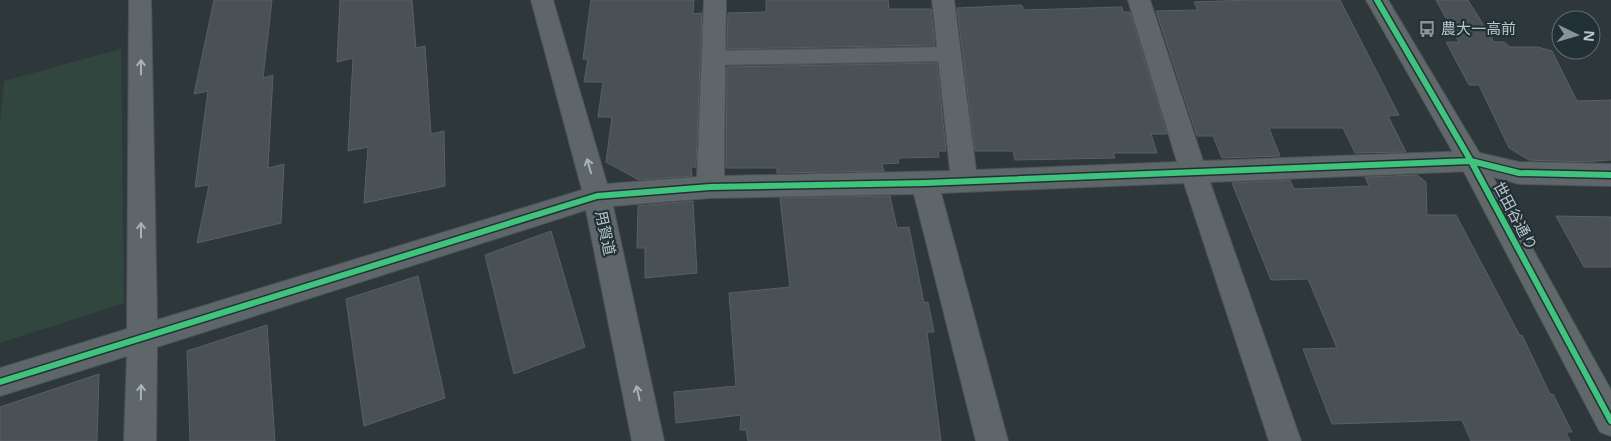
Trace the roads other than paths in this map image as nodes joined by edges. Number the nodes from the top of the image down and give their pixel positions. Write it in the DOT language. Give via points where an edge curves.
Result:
graph roads {
  1 [pos="140,0"];
  2 [pos="542,0"];
  3 [pos="715,0"];
  4 [pos="943,0"];
  5 [pos="1139,0"];
  6 [pos="1377,0"];
  7 [pos="948,54"];
  8 [pos="712,58"];
  9 [pos="1471,161"];
  10 [pos="1194,173"];
  11 [pos="1611,175"];
  12 [pos="964,180"];
  13 [pos="925,183"];
  14 [pos="710,187"];
  15 [pos="597,196"];
  16 [pos="142,339"];
  17 [pos="0,382"];
  18 [pos="1611,421"];
  19 [pos="140,441"];
  20 [pos="648,441"];
  21 [pos="992,441"];
  22 [pos="1286,441"];
  16 -- 1 [label="street, one-way"];
  15 -- 2 [label="street, 用賀道, one-way"];
  3 -- 8 [label="street"];
  4 -- 7 [label="street"];
  5 -- 10 [label="street"];
  6 -- 9 [label="main road, 世田谷通り"];
  7 -- 8 [label="lane"];
  7 -- 12 [label="street"];
  8 -- 14 [label="street"];
  9 -- 10 [label="street"];
  9 -- 11 [label="street" via="1519,173"];
  9 -- 18 [label="main road, 世田谷通り"];
  10 -- 12 [label="street"];
  10 -- 22 [label="street"];
  12 -- 13 [label="street"];
  13 -- 14 [label="street"];
  13 -- 21 [label="street"];
  14 -- 15 [label="street"];
  15 -- 16 [label="street"];
  20 -- 15 [label="street, 用賀道, one-way"];
  16 -- 17 [label="street"];
  19 -- 16 [label="street, one-way"];
}
